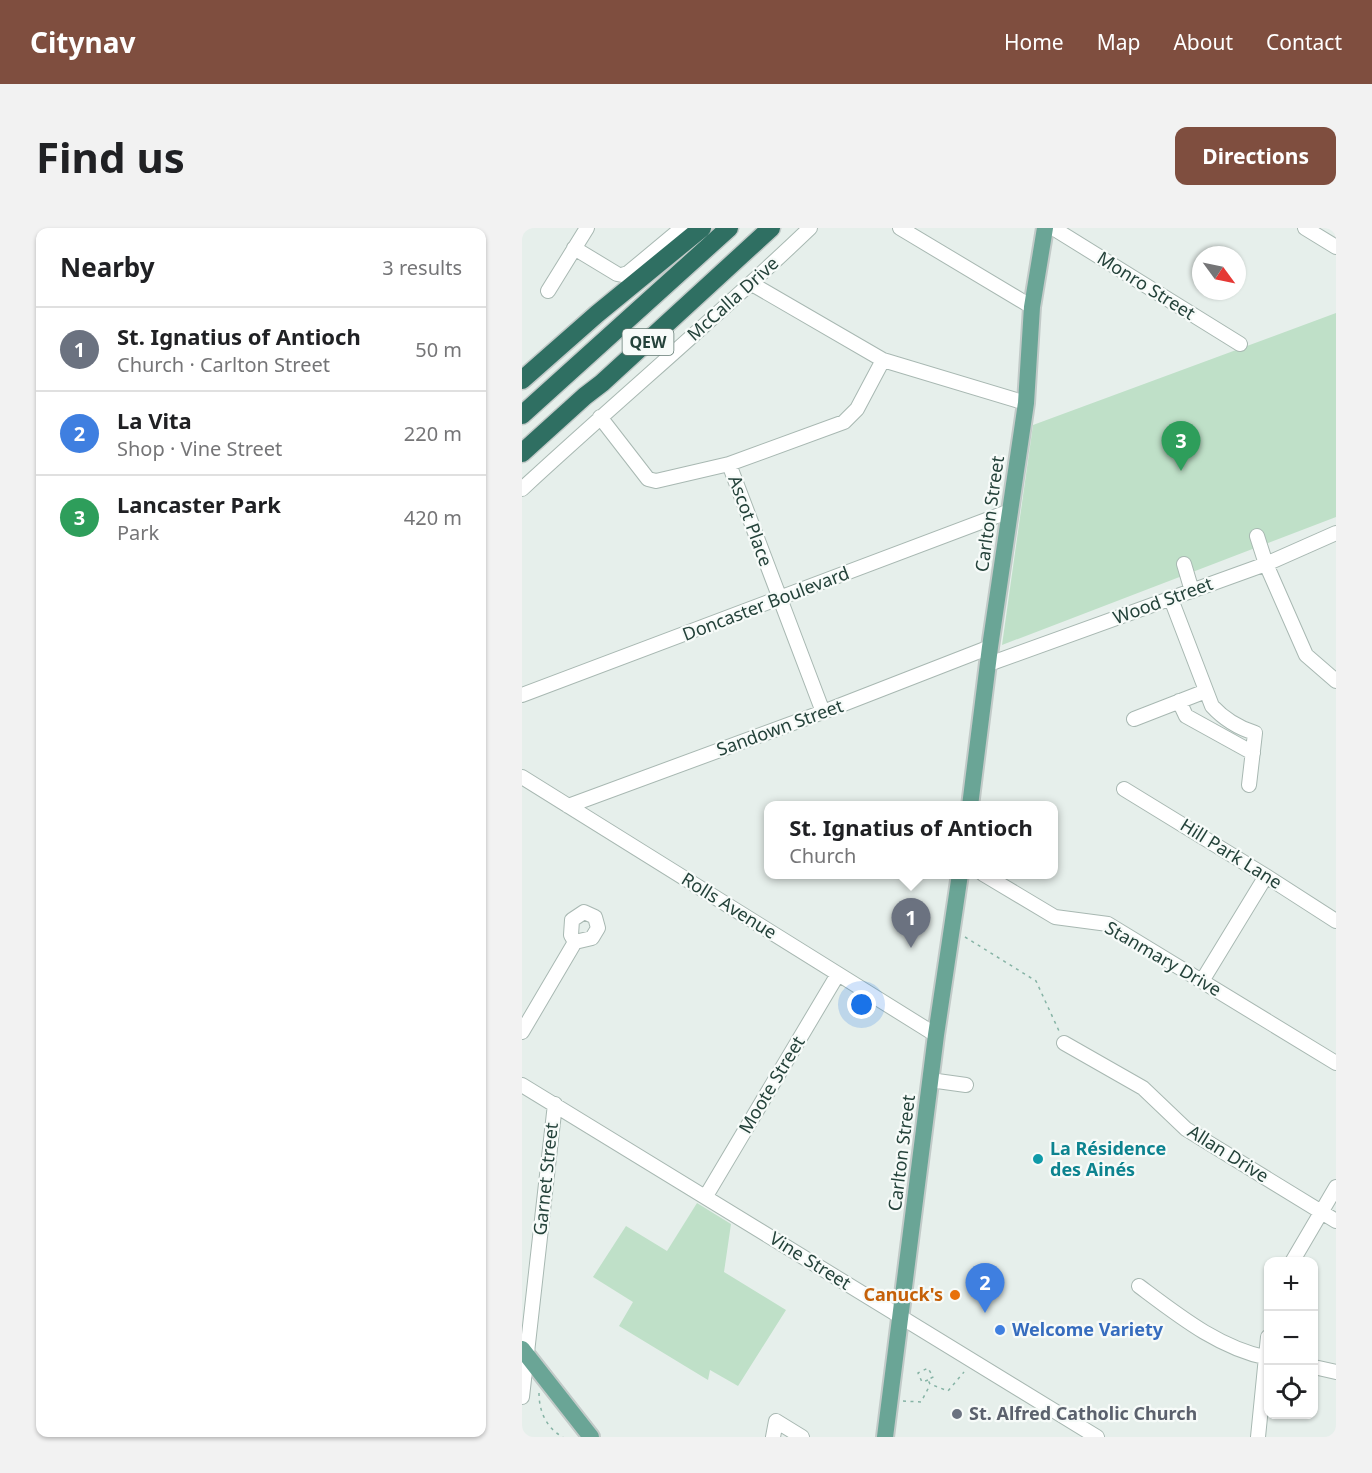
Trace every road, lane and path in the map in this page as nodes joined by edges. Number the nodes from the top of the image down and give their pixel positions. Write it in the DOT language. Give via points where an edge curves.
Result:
graph roads {
  1 [pos="587,228"];
  2 [pos="682,228"];
  3 [pos="702,228"];
  4 [pos="729,228"];
  5 [pos="771,228"];
  6 [pos="810,228"];
  7 [pos="900,228"];
  8 [pos="1045,228"];
  9 [pos="1053,228"];
  10 [pos="1305,228"];
  11 [pos="1336,247"];
  12 [pos="574,248"];
  13 [pos="752,284"];
  14 [pos="548,291"];
  15 [pos="1032,307"];
  16 [pos="1240,344"];
  17 [pos="883,360"];
  18 [pos="522,380"];
  19 [pos="602,383"];
  20 [pos="1026,403"];
  21 [pos="522,415"];
  22 [pos="600,417"];
  23 [pos="522,453"];
  24 [pos="729,464"];
  25 [pos="522,467"];
  26 [pos="522,489"];
  27 [pos="1010,512"];
  28 [pos="1336,533"];
  29 [pos="1257,536"];
  30 [pos="1184,564"];
  31 [pos="1266,564"];
  32 [pos="1192,591"];
  33 [pos="1171,599"];
  34 [pos="780,600"];
  35 [pos="990,646"];
  36 [pos="989,664"];
  37 [pos="1336,681"];
  38 [pos="1206,691"];
  39 [pos="522,695"];
  40 [pos="1179,701"];
  41 [pos="823,712"];
  42 [pos="1134,719"];
  43 [pos="1253,753"];
  44 [pos="522,777"];
  45 [pos="1249,784"];
  46 [pos="1124,789"];
  47 [pos="971,801"];
  48 [pos="568,806"];
  49 [pos="1266,876"];
  50 [pos="959,879"];
  51 [pos="991,879"];
  52 [pos="1336,921"];
  53 [pos="951,928"];
  54 [pos="575,942"];
  55 [pos="838,974"];
  56 [pos="1202,981"];
  57 [pos="522,1032"];
  58 [pos="936,1035"];
  59 [pos="1064,1043"];
  60 [pos="1336,1063"];
  61 [pos="930,1080"];
  62 [pos="522,1085"];
  63 [pos="966,1085"];
  64 [pos="555,1104"];
  65 [pos="1336,1187"];
  66 [pos="706,1196"];
  67 [pos="1321,1212"];
  68 [pos="1336,1221"];
  69 [pos="1295,1257"];
  70 [pos="1139,1286"];
  71 [pos="900,1317"];
  72 [pos="524,1352"];
  73 [pos="1264,1357"];
  74 [pos="1266,1365"];
  75 [pos="1318,1368"];
  76 [pos="1336,1371"];
  77 [pos="964,1372"];
  78 [pos="928,1380"];
  79 [pos="930,1384"];
  80 [pos="539,1390"];
  81 [pos="522,1397"];
  82 [pos="890,1400"];
  83 [pos="562,1437"];
  84 [pos="591,1437"];
  85 [pos="773,1437"];
  86 [pos="802,1437"];
  87 [pos="885,1437"];
  88 [pos="1097,1437"];
  89 [pos="1258,1437"];
  1 -- 12 [label="street"];
  2 -- 12 [label="street" via="622,275"];
  3 -- 18 [label="highway"];
  4 -- 21 [label="highway, QEW"];
  5 -- 19 [label="highway, QEW"];
  6 -- 13 [label="street, McCalla Drive"];
  7 -- 15 [label="street"];
  8 -- 15 [label="main road, Carlton Street"];
  9 -- 16 [label="street, Monro Street"];
  10 -- 11 [label="street"];
  12 -- 14 [label="street"];
  13 -- 17 [label="street"];
  13 -- 22 [label="street, McCalla Drive"];
  15 -- 20 [label="main road, Carlton Street"];
  17 -- 20 [label="street"];
  17 -- 24 [label="street" via="857,409 844,422"];
  19 -- 23 [label="highway, QEW"];
  19 -- 25 [label="highway"];
  20 -- 27 [label="main road, Carlton Street"];
  22 -- 24 [label="street" via="648,479 656,481"];
  22 -- 26 [label="street, McCalla Drive"];
  24 -- 34 [label="street, Ascot Place"];
  27 -- 34 [label="street, Doncaster Boulevard"];
  27 -- 35 [label="main road, Carlton Street"];
  28 -- 31 [label="street, Wood Street"];
  29 -- 31 [label="street"];
  30 -- 32 [label="street"];
  31 -- 32 [label="street, Wood Street"];
  31 -- 37 [label="street" via="1306,655"];
  32 -- 33 [label="street, Wood Street"];
  33 -- 36 [label="street, Wood Street"];
  33 -- 38 [label="street"];
  34 -- 39 [label="street, Doncaster Boulevard"];
  34 -- 41 [label="street, Ascot Place"];
  35 -- 36 [label="main road, Carlton Street"];
  35 -- 41 [label="street, Sandown Street"];
  36 -- 47 [label="main road, Carlton Street"];
  38 -- 40 [label="street"];
  38 -- 43 [label="street" via="1218,713 1255,733"];
  40 -- 42 [label="street"];
  40 -- 43 [label="street" via="1186,716"];
  41 -- 48 [label="street, Sandown Street"];
  43 -- 45 [label="street"];
  44 -- 48 [label="street, Rolls Avenue"];
  46 -- 49 [label="street, Hill Park Lane"];
  48 -- 55 [label="street, Rolls Avenue"];
  49 -- 52 [label="street, Hill Park Lane"];
  49 -- 56 [label="street"];
  50 -- 53 [label="main road, Carlton Street"];
  51 -- 56 [label="street, Stanmary Drive" via="1055,917 1108,924"];
  53 -- 58 [label="main road, Carlton Street"];
  53 -- 59 [label="path" via="1036,981"];
  54 -- 57 [label="street"];
  55 -- 58 [label="street, Rolls Avenue"];
  55 -- 66 [label="street, Moote Street"];
  56 -- 60 [label="street, Stanmary Drive"];
  58 -- 61 [label="main road, Carlton Street"];
  59 -- 67 [label="street, Allan Drive" via="1143,1088 1186,1129"];
  61 -- 63 [label="street"];
  61 -- 71 [label="main road, Carlton Street"];
  62 -- 64 [label="street, Vine Street"];
  64 -- 66 [label="street, Vine Street"];
  64 -- 72 [label="street, Garnet Street"];
  65 -- 67 [label="street"];
  66 -- 71 [label="street, Vine Street"];
  67 -- 68 [label="street, Allan Drive"];
  67 -- 69 [label="street"];
  70 -- 73 [label="street" via="1229,1347"];
  71 -- 82 [label="main road, Carlton Street"];
  71 -- 88 [label="street, Vine Street"];
  72 -- 81 [label="street, Garnet Street"];
  72 -- 84 [label="main road"];
  74 -- 89 [label="street"];
  75 -- 76 [label="street"];
  77 -- 79 [label="path" via="948,1391"];
  78 -- 78 [label="path" via="933,1377 928,1368 918,1373 922,1382"];
  78 -- 79 [label="path"];
  79 -- 82 [label="path" via="921,1402"];
  80 -- 83 [label="path" via="546,1421"];
  82 -- 87 [label="main road, Carlton Street"];
  85 -- 86 [label="street" via="776,1421"];
}
